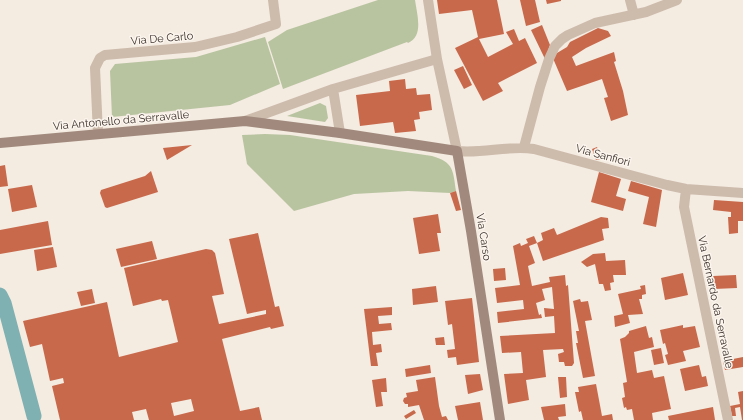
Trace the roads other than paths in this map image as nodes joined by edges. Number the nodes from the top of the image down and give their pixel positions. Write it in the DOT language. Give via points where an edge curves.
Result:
graph roads {
  1 [pos="273,0"];
  2 [pos="428,0"];
  3 [pos="630,0"];
  4 [pos="677,0"];
  5 [pos="634,15"];
  6 [pos="437,59"];
  7 [pos="333,90"];
  8 [pos="244,121"];
  9 [pos="340,133"];
  10 [pos="98,134"];
  11 [pos="0,142"];
  12 [pos="524,147"];
  13 [pos="457,151"];
  14 [pos="686,189"];
  15 [pos="743,193"];
  16 [pos="500,420"];
  17 [pos="728,420"];
  1 -- 10 [label="street, Via De Carlo" via="276,24 195,48 105,55 100,58 95,68"];
  2 -- 6 [label="street, Via Carso"];
  3 -- 5 [label="street"];
  4 -- 5 [label="street"];
  5 -- 12 [label="street" via="595,23 568,35 555,46 540,87"];
  6 -- 7 [label="street, Via Antonello da Serravalle"];
  6 -- 13 [label="street, Via Carso"];
  7 -- 8 [label="street, Via Antonello da Serravalle"];
  7 -- 9 [label="street"];
  8 -- 9 [label="street, Via Antonello da Serravalle"];
  8 -- 10 [label="street, Via Antonello da Serravalle"];
  9 -- 13 [label="street, Via Antonello da Serravalle"];
  10 -- 11 [label="street, Via Antonello da Serravalle"];
  12 -- 13 [label="street, Via Sanfiori" via="470,153"];
  12 -- 14 [label="street, Via Sanfiori"];
  13 -- 16 [label="street, Via Carso"];
  14 -- 15 [label="street, Via Sanfiori"];
  14 -- 17 [label="street, Via Bernardo da Serravalle" via="684,207"];
}
